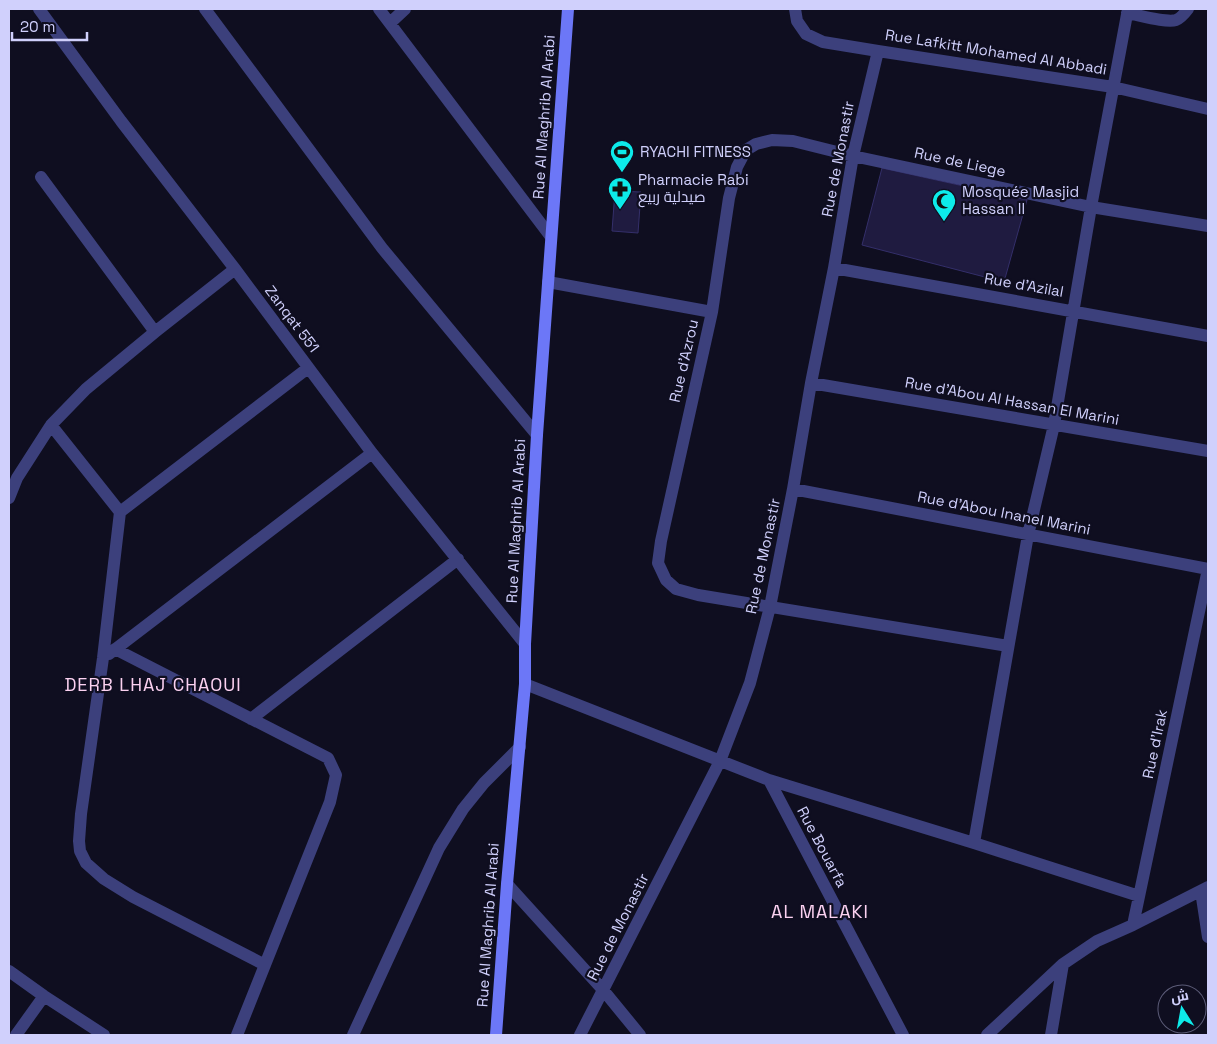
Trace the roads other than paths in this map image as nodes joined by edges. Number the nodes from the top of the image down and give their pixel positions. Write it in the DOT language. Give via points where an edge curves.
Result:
graph roads {
  1 [pos="39,9"];
  2 [pos="205,9"];
  3 [pos="379,9"];
  4 [pos="405,9"];
  5 [pos="568,9"];
  6 [pos="795,9"];
  7 [pos="1188,9"];
  8 [pos="1128,11"];
  9 [pos="390,23"];
  10 [pos="878,51"];
  11 [pos="1113,86"];
  12 [pos="1208,109"];
  13 [pos="853,156"];
  14 [pos="41,177"];
  15 [pos="1091,207"];
  16 [pos="1208,226"];
  17 [pos="551,237"];
  18 [pos="834,268"];
  19 [pos="235,269"];
  20 [pos="548,282"];
  21 [pos="1073,311"];
  22 [pos="712,312"];
  23 [pos="155,332"];
  24 [pos="1208,336"];
  25 [pos="308,368"];
  26 [pos="811,383"];
  27 [pos="51,425"];
  28 [pos="1054,425"];
  29 [pos="537,435"];
  30 [pos="1208,451"];
  31 [pos="372,453"];
  32 [pos="793,489"];
  33 [pos="9,498"];
  34 [pos="120,512"];
  35 [pos="1028,535"];
  36 [pos="458,559"];
  37 [pos="1208,569"];
  38 [pos="770,607"];
  39 [pos="525,644"];
  40 [pos="1008,646"];
  41 [pos="115,649"];
  42 [pos="103,658"];
  43 [pos="525,684"];
  44 [pos="251,719"];
  45 [pos="520,747"];
  46 [pos="720,761"];
  47 [pos="769,780"];
  48 [pos="974,843"];
  49 [pos="507,884"];
  50 [pos="1205,889"];
  51 [pos="1139,896"];
  52 [pos="1133,925"];
  53 [pos="1208,937"];
  54 [pos="1062,964"];
  55 [pos="265,965"];
  56 [pos="9,971"];
  57 [pos="604,991"];
  58 [pos="44,996"];
  59 [pos="16,1035"];
  60 [pos="104,1035"];
  61 [pos="237,1035"];
  62 [pos="353,1035"];
  63 [pos="496,1035"];
  64 [pos="580,1035"];
  65 [pos="640,1035"];
  66 [pos="903,1035"];
  67 [pos="987,1035"];
  68 [pos="1051,1035"];
  1 -- 19 [label="street, Zanqat 551"];
  2 -- 29 [label="street" via="382,248"];
  3 -- 9 [label="street"];
  4 -- 9 [label="street"];
  5 -- 17 [label="street, Rue Al Maghrib Al Arabi"];
  6 -- 10 [label="street, Rue Lafkitt Mohamed Al Abbadi" via="806,34 823,42"];
  7 -- 8 [label="street" via="1177,20"];
  8 -- 11 [label="street"];
  9 -- 17 [label="street"];
  10 -- 11 [label="street, Rue Lafkitt Mohamed Al Abbadi"];
  10 -- 13 [label="street, Rue de Monastir"];
  11 -- 12 [label="street, Rue Lafkitt Mohamed Al Abbadi"];
  11 -- 15 [label="street"];
  13 -- 15 [label="street, Rue de Liege"];
  13 -- 18 [label="street, Rue de Monastir"];
  13 -- 22 [label="street, Rue d'Azrou" via="793,141 772,140 746,150 737,167 729,198"];
  14 -- 23 [label="street"];
  15 -- 16 [label="street, Rue de Liege"];
  15 -- 21 [label="street"];
  17 -- 20 [label="street, Rue Al Maghrib Al Arabi"];
  18 -- 21 [label="street, Rue d'Azilal"];
  18 -- 26 [label="street, Rue de Monastir"];
  19 -- 23 [label="street"];
  19 -- 25 [label="street, Zanqat 551"];
  20 -- 22 [label="street"];
  20 -- 29 [label="street, Rue Al Maghrib Al Arabi"];
  21 -- 24 [label="street, Rue d'Azilal"];
  21 -- 28 [label="street"];
  22 -- 38 [label="street, Rue d'Azrou" via="658,564 666,580 676,589"];
  23 -- 27 [label="street" via="86,389"];
  25 -- 31 [label="street, Zanqat 551"];
  25 -- 34 [label="street"];
  26 -- 28 [label="street, Rue d'Abou Al Hassan El Marini"];
  26 -- 32 [label="street, Rue de Monastir"];
  27 -- 33 [label="street"];
  27 -- 34 [label="street"];
  28 -- 30 [label="street, Rue d'Abou Al Hassan El Marini"];
  28 -- 35 [label="street"];
  29 -- 39 [label="street, Rue Al Maghrib Al Arabi"];
  31 -- 36 [label="street, Zanqat 551"];
  31 -- 41 [label="street"];
  32 -- 35 [label="street, Rue d'Abou Inanel Marini"];
  32 -- 38 [label="street, Rue de Monastir"];
  34 -- 42 [label="street"];
  35 -- 37 [label="street, Rue d'Abou Inanel Marini"];
  35 -- 40 [label="street"];
  36 -- 39 [label="street, Zanqat 551"];
  36 -- 44 [label="street"];
  37 -- 51 [label="street, Rue d'Irak"];
  38 -- 40 [label="street, Rue d'Azrou"];
  38 -- 46 [label="street, Rue de Monastir" via="750,683"];
  39 -- 43 [label="street, Rue Al Maghrib Al Arabi"];
  40 -- 48 [label="street"];
  41 -- 42 [label="street"];
  41 -- 44 [label="street"];
  42 -- 55 [label="street" via="80,814 80,851 86,863 104,880 133,897"];
  43 -- 45 [label="street, Rue Al Maghrib Al Arabi"];
  43 -- 46 [label="street"];
  44 -- 55 [label="street" via="328,758 336,775 330,802"];
  45 -- 49 [label="street, Rue Al Maghrib Al Arabi"];
  45 -- 62 [label="street" via="463,809 440,848"];
  46 -- 47 [label="street"];
  46 -- 57 [label="street, Rue de Monastir"];
  47 -- 48 [label="street"];
  47 -- 66 [label="street, Rue Bouarfa"];
  48 -- 51 [label="street"];
  49 -- 57 [label="street"];
  49 -- 63 [label="street, Rue Al Maghrib Al Arabi"];
  50 -- 52 [label="street"];
  50 -- 53 [label="street"];
  51 -- 52 [label="street, Rue d'Irak"];
  52 -- 54 [label="street" via="1097,941"];
  54 -- 67 [label="street"];
  54 -- 68 [label="street"];
  55 -- 61 [label="street"];
  56 -- 58 [label="street"];
  57 -- 64 [label="street, Rue de Monastir"];
  57 -- 65 [label="street"];
  58 -- 59 [label="street"];
  58 -- 60 [label="street"];
}
